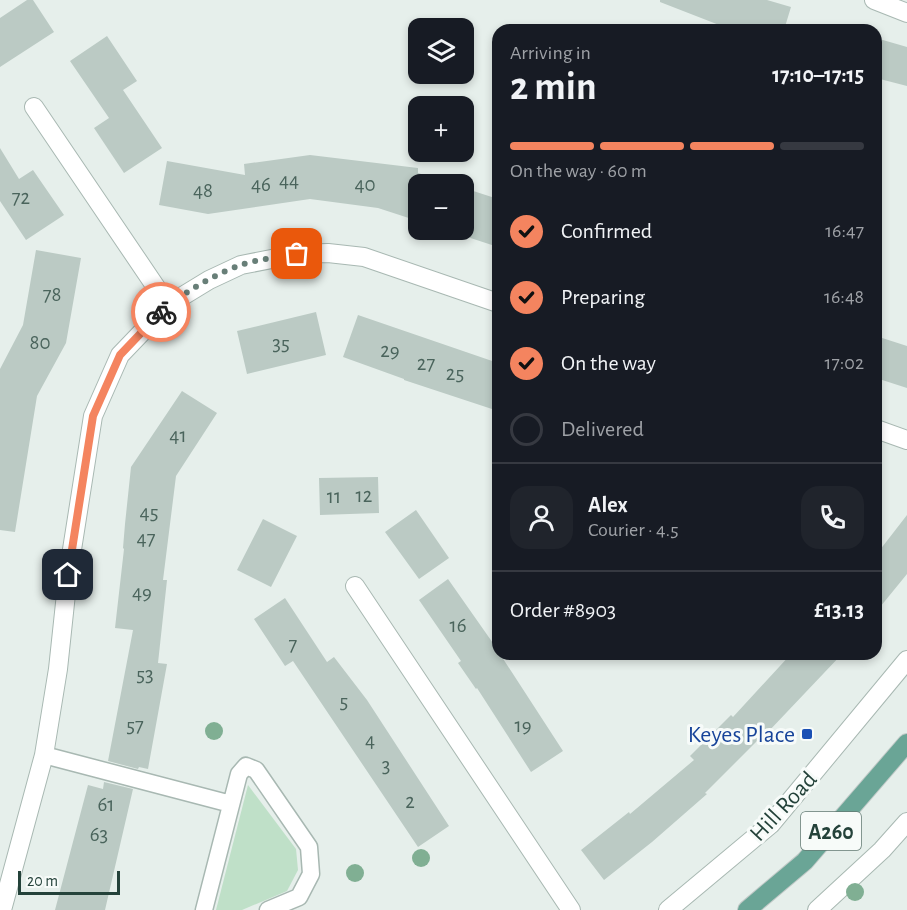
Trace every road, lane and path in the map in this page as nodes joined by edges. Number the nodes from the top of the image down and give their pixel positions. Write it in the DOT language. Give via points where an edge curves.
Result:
graph roads {
  1 [pos="874,0"];
  2 [pos="907,14"];
  3 [pos="34,107"];
  4 [pos="492,301"];
  5 [pos="168,305"];
  6 [pos="882,431"];
  7 [pos="907,440"];
  8 [pos="355,586"];
  9 [pos="907,660"];
  10 [pos="907,743"];
  11 [pos="44,754"];
  12 [pos="231,804"];
  13 [pos="907,822"];
  14 [pos="2,910"];
  15 [pos="204,910"];
  16 [pos="268,910"];
  17 [pos="571,910"];
  18 [pos="668,910"];
  19 [pos="747,910"];
  20 [pos="817,910"];
  1 -- 2 [label="street"];
  3 -- 5 [label="street"];
  4 -- 5 [label="street" via="364,257 312,253 241,265"];
  5 -- 11 [label="street" via="120,355 93,416"];
  6 -- 7 [label="street"];
  8 -- 17 [label="street"];
  9 -- 18 [label="street, Hill Road" via="771,824"];
  10 -- 19 [label="main road, A260" via="805,861"];
  11 -- 12 [label="lane"];
  11 -- 14 [label="street"];
  12 -- 15 [label="lane"];
  12 -- 16 [label="lane" via="239,774 246,766 256,770 309,847 311,874 299,897"];
  13 -- 20 [label="street"];
}
